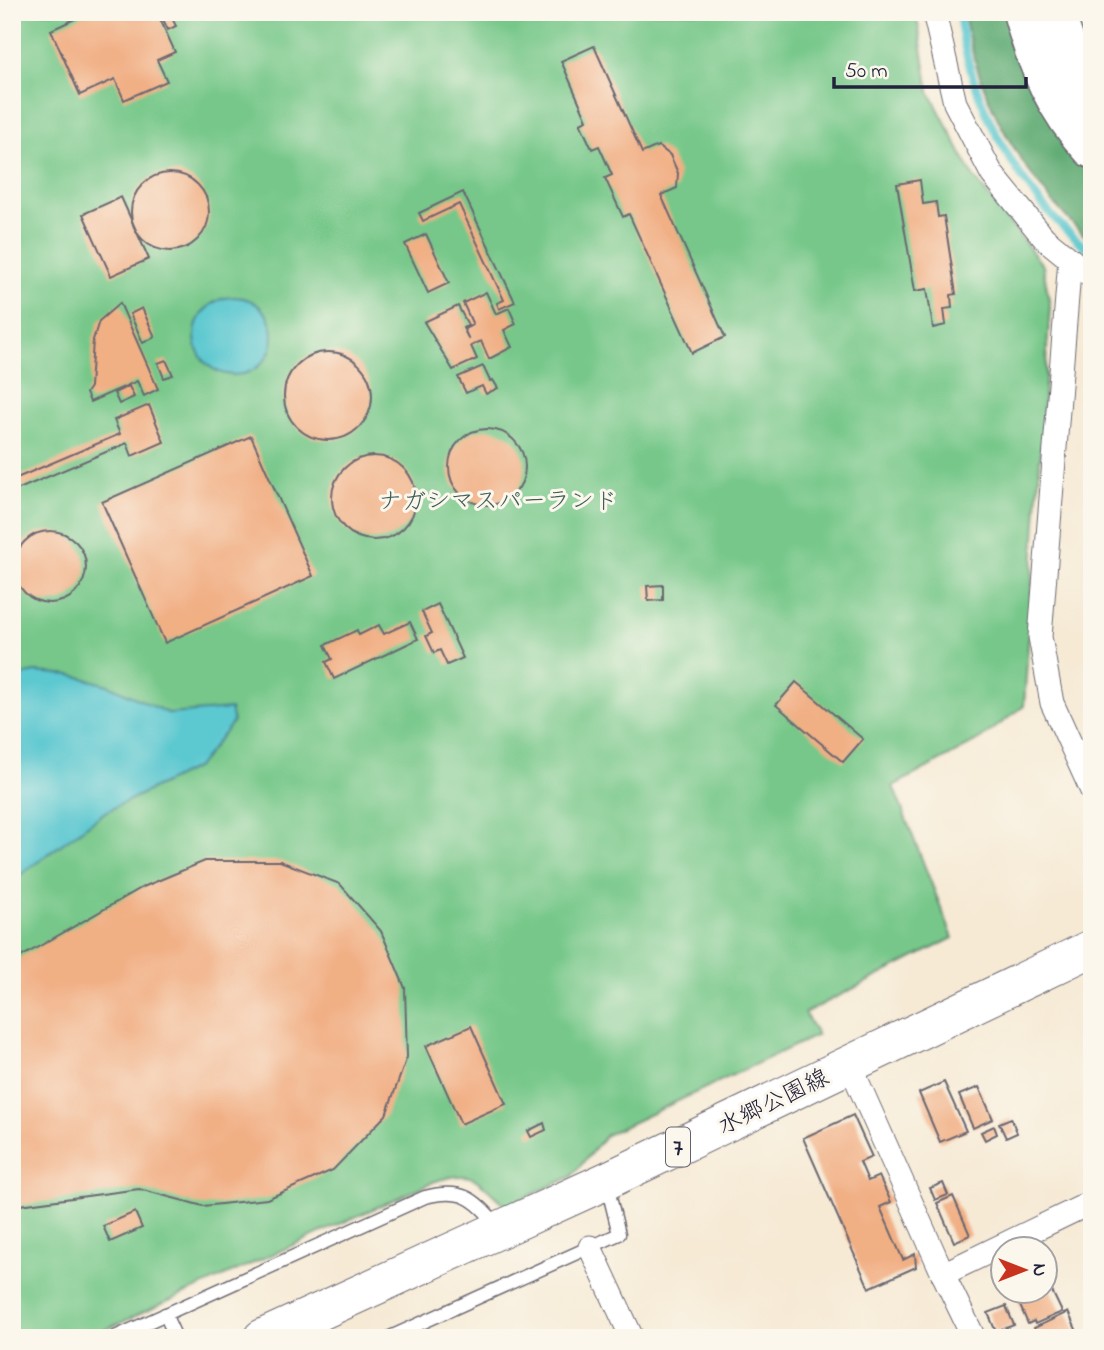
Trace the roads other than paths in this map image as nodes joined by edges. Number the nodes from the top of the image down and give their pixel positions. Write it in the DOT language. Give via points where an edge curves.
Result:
graph roads {
  1 [pos="934,12"];
  2 [pos="1022,12"];
  3 [pos="1055,12"];
  4 [pos="1092,97"];
  5 [pos="1092,149"];
  6 [pos="1070,259"];
  7 [pos="1092,277"];
  8 [pos="1092,791"];
  9 [pos="1092,948"];
  10 [pos="850,1065"];
  11 [pos="606,1181"];
  12 [pos="1092,1202"];
  13 [pos="499,1228"];
  14 [pos="590,1247"];
  15 [pos="943,1274"];
  16 [pos="165,1314"];
  17 [pos="113,1338"];
  18 [pos="176,1338"];
  19 [pos="262,1338"];
  20 [pos="388,1338"];
  21 [pos="632,1338"];
  22 [pos="974,1338"];
  1 -- 6 [label="street" via="956,103 992,174 1044,238"];
  2 -- 5 [label="highway" via="1052,95"];
  3 -- 4 [label="highway" via="1067,49"];
  6 -- 7 [label="street"];
  6 -- 8 [label="street" via="1040,637 1052,703"];
  9 -- 10 [label="main road, 水郷公園線 / 7"];
  10 -- 11 [label="main road, 水郷公園線 / 7"];
  10 -- 15 [label="street"];
  11 -- 13 [label="main road, 水郷公園線 / 7"];
  11 -- 14 [label="lane" via="619,1234"];
  12 -- 15 [label="street"];
  13 -- 16 [label="lane" via="465,1196 446,1192 425,1197"];
  13 -- 19 [label="main road, 水郷公園線 / 7"];
  14 -- 20 [label="lane"];
  14 -- 21 [label="street"];
  15 -- 22 [label="street"];
  16 -- 17 [label="lane"];
  16 -- 18 [label="lane"];
}
